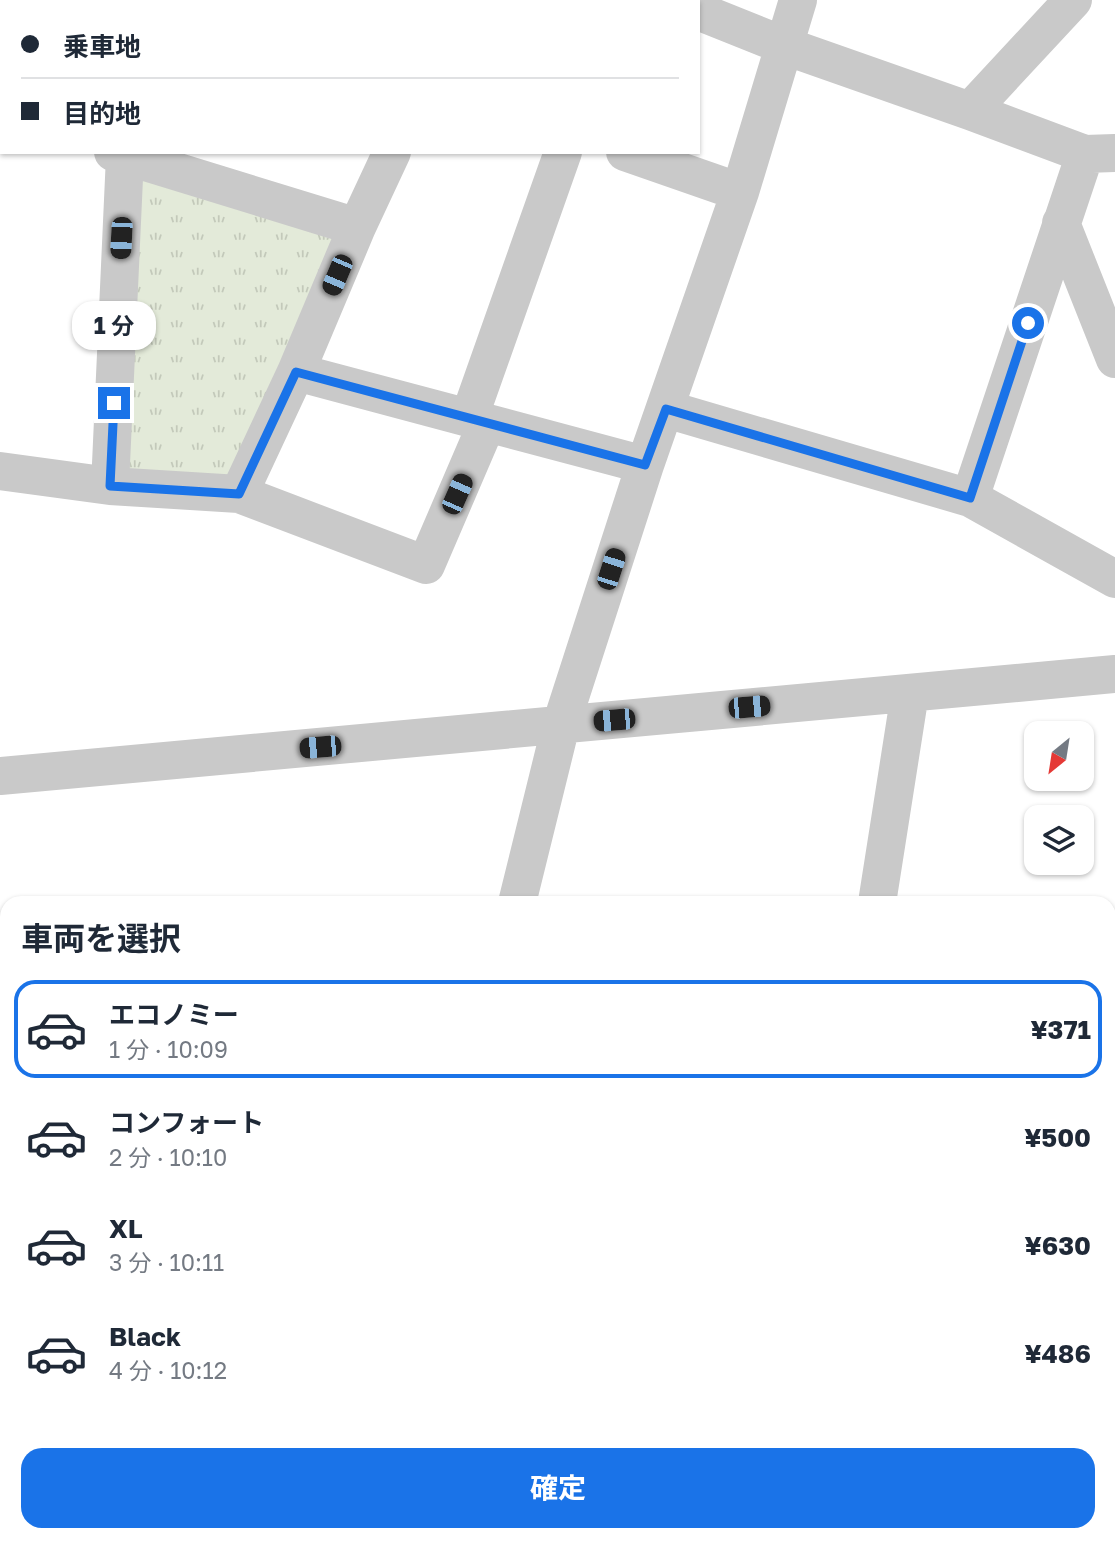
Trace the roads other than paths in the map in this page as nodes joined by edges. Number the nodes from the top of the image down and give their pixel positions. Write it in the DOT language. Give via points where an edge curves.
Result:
graph roads {
  1 [pos="798,0"];
  2 [pos="1073,0"];
  3 [pos="700,12"];
  4 [pos="785,46"];
  5 [pos="970,111"];
  6 [pos="119,154"];
  7 [pos="391,154"];
  8 [pos="562,154"];
  9 [pos="631,154"];
  10 [pos="1100,154"];
  11 [pos="180,162"];
  12 [pos="740,192"];
  13 [pos="1061,223"];
  14 [pos="357,227"];
  15 [pos="1115,359"];
  16 [pos="296,372"];
  17 [pos="666,409"];
  18 [pos="478,420"];
  19 [pos="645,465"];
  20 [pos="0,471"];
  21 [pos="110,486"];
  22 [pos="239,494"];
  23 [pos="970,498"];
  24 [pos="1115,579"];
  25 [pos="1115,674"];
  26 [pos="910,693"];
  27 [pos="561,725"];
  28 [pos="0,776"];
  29 [pos="519,896"];
  30 [pos="878,896"];
  1 -- 4 [label="street"];
  2 -- 5 [label="street"];
  3 -- 4 [label="street"];
  4 -- 5 [label="street"];
  4 -- 12 [label="street"];
  5 -- 10 [label="street"];
  6 -- 11 [label="street"];
  6 -- 21 [label="street"];
  7 -- 14 [label="street"];
  8 -- 18 [label="street"];
  9 -- 12 [label="street"];
  10 -- 13 [label="street"];
  11 -- 14 [label="street"];
  12 -- 17 [label="street"];
  13 -- 15 [label="street"];
  13 -- 23 [label="street"];
  14 -- 16 [label="street"];
  16 -- 18 [label="street"];
  16 -- 22 [label="street"];
  17 -- 19 [label="street"];
  17 -- 23 [label="street"];
  18 -- 19 [label="street"];
  18 -- 22 [label="street" via="426,565"];
  19 -- 27 [label="street"];
  20 -- 21 [label="street"];
  21 -- 22 [label="street"];
  23 -- 24 [label="street"];
  25 -- 26 [label="street"];
  26 -- 27 [label="street"];
  26 -- 30 [label="street"];
  27 -- 28 [label="street"];
  27 -- 29 [label="street"];
}
